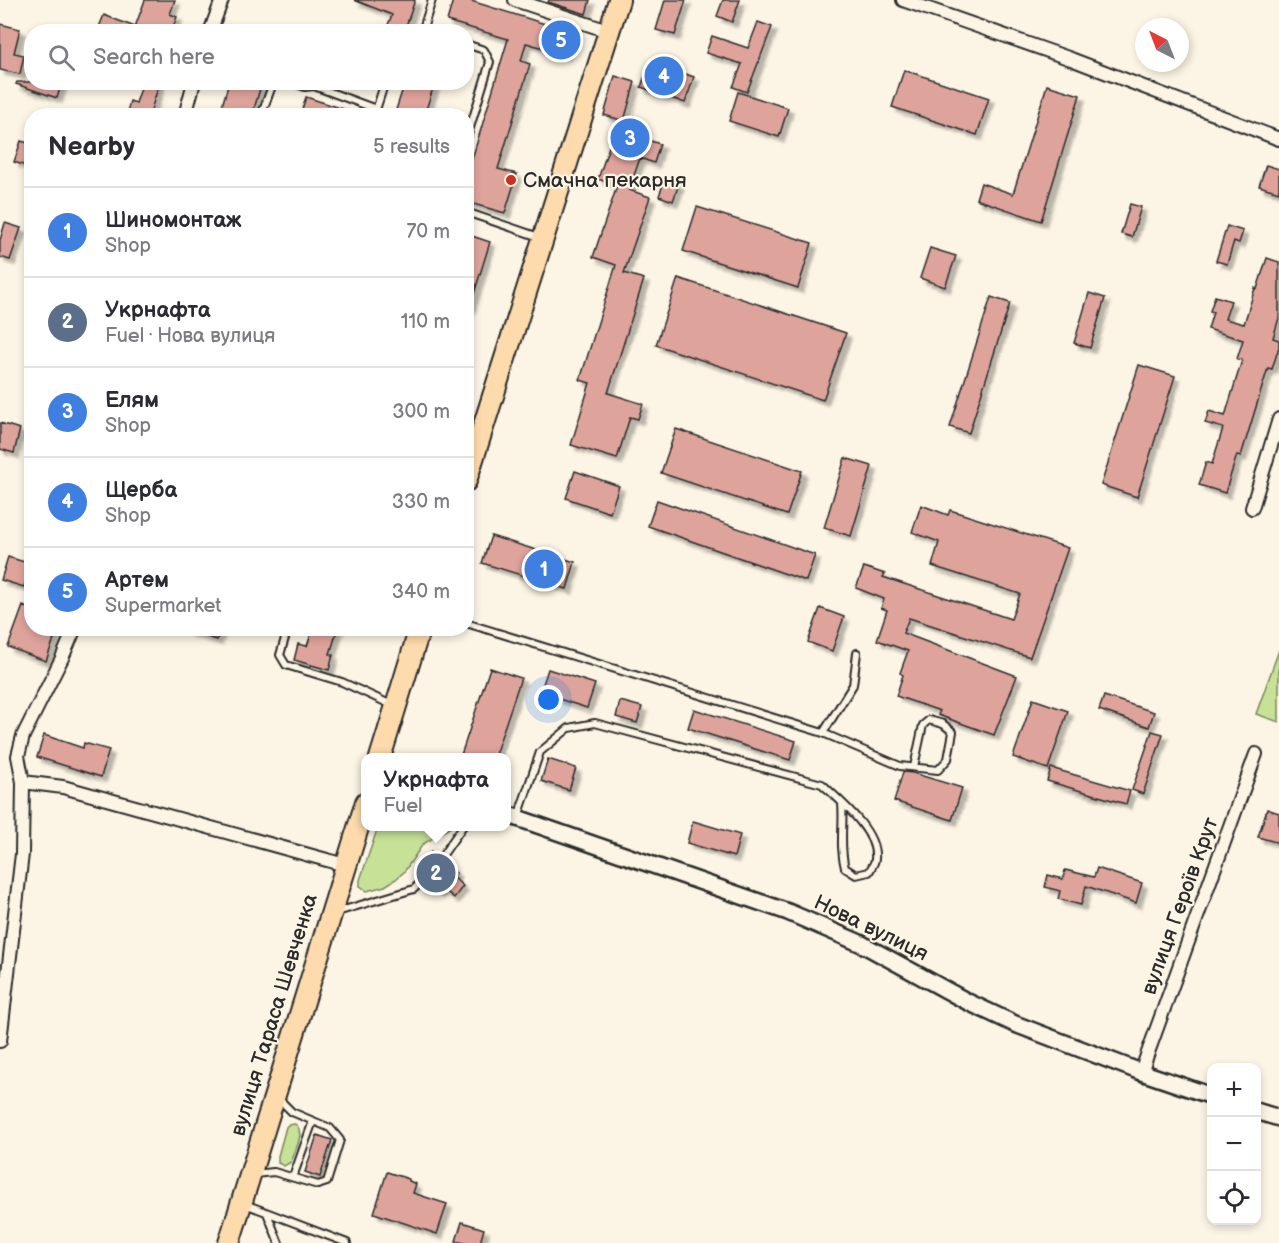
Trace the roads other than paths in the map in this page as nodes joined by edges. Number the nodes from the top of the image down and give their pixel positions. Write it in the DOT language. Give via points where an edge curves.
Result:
graph roads {
  1 [pos="222,0"];
  2 [pos="432,0"];
  3 [pos="515,0"];
  4 [pos="619,0"];
  5 [pos="903,0"];
  6 [pos="213,24"];
  7 [pos="424,24"];
  8 [pos="608,31"];
  9 [pos="474,47"];
  10 [pos="192,90"];
  11 [pos="271,90"];
  12 [pos="323,90"];
  13 [pos="382,90"];
  14 [pos="187,108"];
  15 [pos="264,108"];
  16 [pos="366,108"];
  17 [pos="376,108"];
  18 [pos="474,115"];
  19 [pos="1279,139"];
  20 [pos="474,215"];
  21 [pos="542,238"];
  22 [pos="1279,419"];
  23 [pos="474,455"];
  24 [pos="1252,508"];
  25 [pos="474,625"];
  26 [pos="71,636"];
  27 [pos="286,636"];
  28 [pos="418,636"];
  29 [pos="857,653"];
  30 [pos="396,707"];
  31 [pos="823,733"];
  32 [pos="382,753"];
  33 [pos="1256,754"];
  34 [pos="915,767"];
  35 [pos="23,782"];
  36 [pos="842,803"];
  37 [pos="512,816"];
  38 [pos="361,817"];
  39 [pos="460,831"];
  40 [pos="440,859"];
  41 [pos="345,865"];
  42 [pos="423,880"];
  43 [pos="330,914"];
  44 [pos="0,1041"];
  45 [pos="1141,1072"];
  46 [pos="1207,1094"];
  47 [pos="275,1095"];
  48 [pos="1261,1112"];
  49 [pos="1279,1118"];
  50 [pos="313,1121"];
  51 [pos="250,1174"];
  52 [pos="293,1178"];
  53 [pos="241,1203"];
  54 [pos="267,1213"];
  55 [pos="229,1243"];
  56 [pos="279,1243"];
  57 [pos="347,1243"];
  1 -- 6 [label="street"];
  2 -- 7 [label="lane"];
  3 -- 8 [label="street"];
  4 -- 8 [label="main road"];
  5 -- 19 [label="street"];
  8 -- 21 [label="main road"];
  9 -- 18 [label="lane" via="484,50 490,62"];
  10 -- 14 [label="street"];
  11 -- 15 [label="lane"];
  12 -- 16 [label="lane"];
  13 -- 17 [label="lane"];
  20 -- 21 [label="lane"];
  21 -- 23 [label="main road"];
  22 -- 24 [label="street"];
  25 -- 31 [label="lane"];
  26 -- 35 [label="street" via="23,736 18,756"];
  27 -- 30 [label="lane" via="280,655 286,665 342,682"];
  28 -- 30 [label="main road"];
  29 -- 31 [label="lane" via="853,685"];
  30 -- 32 [label="main road"];
  31 -- 34 [label="lane" via="900,766"];
  33 -- 45 [label="street, вулиця Героїв Крут"];
  34 -- 34 [label="lane" via="938,770 948,759 953,732 929,720 923,725"];
  35 -- 41 [label="street" via="63,787"];
  35 -- 44 [label="street" via="22,854"];
  36 -- 36 [label="lane" via="872,842 876,860 869,872 856,875 845,868"];
  36 -- 37 [label="lane" via="822,784 595,723 569,728 540,752"];
  37 -- 45 [label="street, Нова вулиця" via="788,912 862,944 1015,1024"];
  38 -- 41 [label="main road, вулиця Тараса Шевченка"];
  39 -- 40 [label="lane"];
  41 -- 43 [label="main road, вулиця Тараса Шевченка"];
  42 -- 43 [label="lane" via="414,888"];
  43 -- 47 [label="main road, вулиця Тараса Шевченка"];
  45 -- 46 [label="street, Нова вулиця"];
  47 -- 50 [label="lane" via="292,1112"];
  47 -- 51 [label="main road, вулиця Тараса Шевченка"];
  48 -- 49 [label="street"];
  50 -- 52 [label="lane"];
  50 -- 52 [label="lane" via="330,1128 340,1140 327,1182 318,1185"];
  51 -- 52 [label="lane" via="274,1172"];
  51 -- 53 [label="main road, вулиця Тараса Шевченка"];
  53 -- 54 [label="lane"];
  53 -- 55 [label="main road, вулиця Тараса Шевченка"];
  54 -- 56 [label="lane"];
  54 -- 57 [label="lane"];
}
